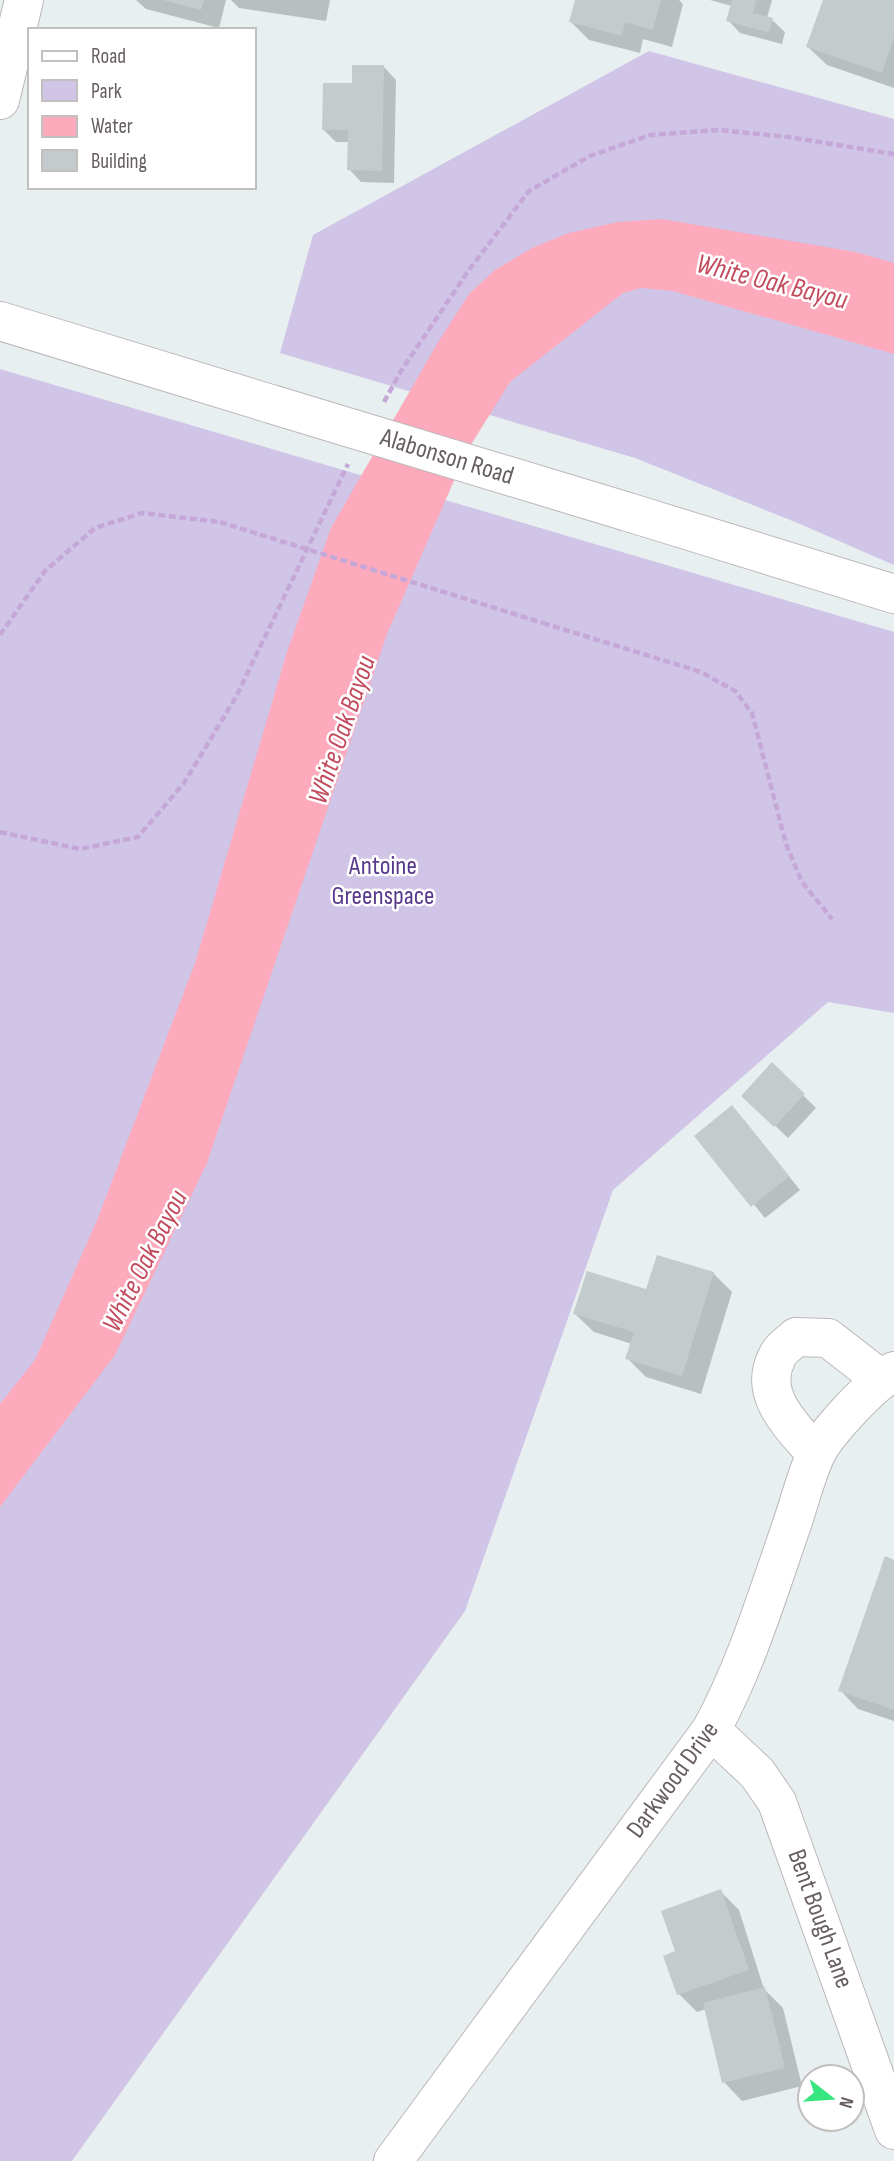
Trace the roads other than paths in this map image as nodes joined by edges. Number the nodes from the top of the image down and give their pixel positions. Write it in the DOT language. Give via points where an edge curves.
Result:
graph roads {
  1 [pos="24,0"];
  2 [pos="22,45"];
  3 [pos="0,100"];
  4 [pos="0,321"];
  5 [pos="894,594"];
  6 [pos="887,1375"];
  7 [pos="816,1454"];
  8 [pos="711,1730"];
  9 [pos="894,2130"];
  10 [pos="393,2161"];
  1 -- 2 [label="street"];
  2 -- 3 [label="street"];
  4 -- 5 [label="street, Alabonson Road, bridge"];
  6 -- 7 [label="street, Darkwood Drive" via="846,1414"];
  6 -- 7 [label="street" via="828,1338 796,1337 777,1355 770,1377 778,1408"];
  7 -- 8 [label="street, Darkwood Drive" via="748,1654"];
  8 -- 9 [label="street, Bent Bough Lane" via="757,1773 776,1802"];
  8 -- 10 [label="street, Darkwood Drive"];
}
